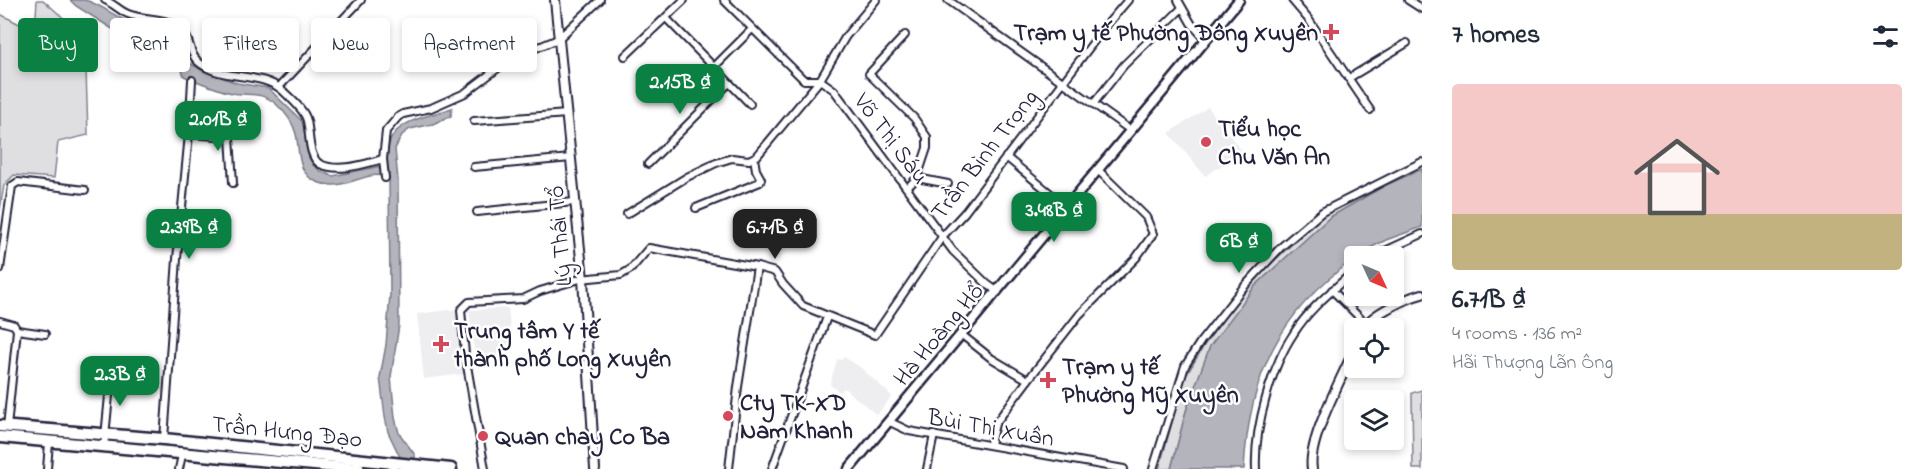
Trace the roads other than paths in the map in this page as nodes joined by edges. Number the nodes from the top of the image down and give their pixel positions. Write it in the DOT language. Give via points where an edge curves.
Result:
graph roads {
  1 [pos="105,0"];
  2 [pos="361,0"];
  3 [pos="555,0"];
  4 [pos="600,0"];
  5 [pos="684,0"];
  6 [pos="724,0"];
  7 [pos="876,0"];
  8 [pos="948,0"];
  9 [pos="1128,0"];
  10 [pos="1178,0"];
  11 [pos="1239,0"];
  12 [pos="1292,0"];
  13 [pos="1408,0"];
  14 [pos="1182,8"];
  15 [pos="1422,9"];
  16 [pos="666,18"];
  17 [pos="752,29"];
  18 [pos="905,35"];
  19 [pos="558,39"];
  20 [pos="1206,40"];
  21 [pos="1407,43"];
  22 [pos="625,56"];
  23 [pos="714,67"];
  24 [pos="1348,78"];
  25 [pos="192,80"];
  26 [pos="820,80"];
  27 [pos="1064,81"];
  28 [pos="729,82"];
  29 [pos="279,87"];
  30 [pos="1094,103"];
  31 [pos="750,104"];
  32 [pos="1370,110"];
  33 [pos="567,114"];
  34 [pos="474,121"];
  35 [pos="1131,130"];
  36 [pos="189,134"];
  37 [pos="1006,157"];
  38 [pos="571,158"];
  39 [pos="754,158"];
  40 [pos="383,161"];
  41 [pos="1422,162"];
  42 [pos="648,164"];
  43 [pos="474,166"];
  44 [pos="1098,170"];
  45 [pos="385,178"];
  46 [pos="917,178"];
  47 [pos="233,183"];
  48 [pos="948,184"];
  49 [pos="907,188"];
  50 [pos="85,190"];
  51 [pos="574,202"];
  52 [pos="1067,207"];
  53 [pos="696,208"];
  54 [pos="477,212"];
  55 [pos="627,214"];
  56 [pos="1422,234"];
  57 [pos="942,237"];
  58 [pos="1396,246"];
  59 [pos="757,267"];
  60 [pos="0,269"];
  61 [pos="583,279"];
  62 [pos="1344,280"];
  63 [pos="1332,290"];
  64 [pos="998,292"];
  65 [pos="1422,294"];
  66 [pos="827,317"];
  67 [pos="1358,318"];
  68 [pos="1375,318"];
  69 [pos="0,321"];
  70 [pos="17,330"];
  71 [pos="45,334"];
  72 [pos="962,335"];
  73 [pos="112,365"];
  74 [pos="1344,372"];
  75 [pos="1028,380"];
  76 [pos="890,422"];
  77 [pos="3,426"];
  78 [pos="105,435"];
  79 [pos="934,435"];
  80 [pos="0,437"];
  81 [pos="164,439"];
  82 [pos="50,442"];
  83 [pos="184,442"];
  84 [pos="990,444"];
  85 [pos="104,447"];
  86 [pos="182,455"];
  87 [pos="430,468"];
  88 [pos="47,469"];
  89 [pos="179,469"];
  90 [pos="359,469"];
  91 [pos="452,469"];
  92 [pos="485,469"];
  93 [pos="595,469"];
  94 [pos="729,469"];
  95 [pos="772,469"];
  96 [pos="849,469"];
  97 [pos="927,469"];
  98 [pos="1124,469"];
  99 [pos="1153,469"];
  100 [pos="1256,469"];
  101 [pos="1312,469"];
  1 -- 29 [label="street" via="128,14 171,22 183,32 192,56 201,65"];
  2 -- 29 [label="street"];
  3 -- 19 [label="street, Lý Thái Tổ"];
  4 -- 19 [label="street"];
  5 -- 16 [label="street"];
  6 -- 17 [label="street"];
  7 -- 26 [label="street" via="846,36"];
  8 -- 27 [label="street"];
  9 -- 27 [label="street, Trần Bình Trọng"];
  10 -- 14 [label="street"];
  11 -- 20 [label="main road, Hà Hoàng Hổ"];
  12 -- 24 [label="street"];
  13 -- 15 [label="street"];
  14 -- 20 [label="street"];
  14 -- 30 [label="street" via="1124,65"];
  16 -- 22 [label="street"];
  16 -- 23 [label="street"];
  17 -- 23 [label="street"];
  17 -- 26 [label="street" via="804,80"];
  18 -- 46 [label="street" via="869,74 914,118 927,137"];
  19 -- 33 [label="street, Lý Thái Tổ"];
  19 -- 40 [label="street" via="517,56 465,93 398,117 386,131"];
  20 -- 35 [label="main road, Hà Hoàng Hổ"];
  21 -- 24 [label="street"];
  23 -- 28 [label="street"];
  24 -- 32 [label="street"];
  25 -- 36 [label="street"];
  26 -- 39 [label="street"];
  26 -- 49 [label="street, Võ Thị Sáu" via="834,90"];
  27 -- 30 [label="street"];
  27 -- 37 [label="street, Trần Bình Trọng"];
  28 -- 31 [label="street"];
  28 -- 42 [label="street"];
  29 -- 40 [label="street" via="307,119 317,162 344,167"];
  30 -- 35 [label="street"];
  33 -- 34 [label="street"];
  33 -- 38 [label="street, Lý Thái Tổ"];
  35 -- 44 [label="main road, Hà Hoàng Hổ"];
  36 -- 47 [label="street" via="230,137"];
  36 -- 81 [label="street"];
  37 -- 52 [label="street"];
  37 -- 57 [label="street, Trần Bình Trọng"];
  38 -- 43 [label="street"];
  38 -- 51 [label="street, Lý Thái Tổ"];
  39 -- 53 [label="street" via="760,182"];
  39 -- 55 [label="street" via="716,163"];
  40 -- 45 [label="street"];
  41 -- 99 [label="street" via="1322,212 1281,247 1242,289 1185,366"];
  44 -- 52 [label="main road, Hà Hoàng Hổ"];
  44 -- 75 [label="street" via="1146,217 1153,234 1136,258 1079,315"];
  46 -- 48 [label="street"];
  46 -- 49 [label="street"];
  49 -- 57 [label="street, Võ Thị Sáu"];
  50 -- 60 [label="street" via="18,182 12,186"];
  51 -- 54 [label="street"];
  51 -- 61 [label="street, Lý Thái Tổ"];
  52 -- 64 [label="main road, Hà Hoàng Hổ"];
  56 -- 58 [label="street"];
  57 -- 64 [label="street, Võ Thị Sáu"];
  57 -- 66 [label="street, Trần Bình Trọng" via="875,335"];
  59 -- 61 [label="street" via="649,248 621,275"];
  59 -- 66 [label="street" via="775,272 803,306"];
  59 -- 94 [label="street"];
  61 -- 92 [label="street" via="523,299 469,302 461,310"];
  61 -- 93 [label="street, Lý Thái Tổ"];
  62 -- 63 [label="street"];
  63 -- 67 [label="street"];
  63 -- 100 [label="street" via="1309,313 1285,349 1261,423"];
  64 -- 72 [label="main road, Hà Hoàng Hổ"];
  65 -- 68 [label="street"];
  66 -- 95 [label="street"];
  69 -- 70 [label="street" via="14,325"];
  70 -- 71 [label="street"];
  70 -- 77 [label="street"];
  72 -- 75 [label="street"];
  72 -- 76 [label="main road, Hà Hoàng Hổ"];
  73 -- 78 [label="street"];
  74 -- 101 [label="street" via="1318,431 1310,459"];
  75 -- 84 [label="street" via="995,424"];
  76 -- 79 [label="street, Bùi Thị Xuân" via="909,431"];
  76 -- 96 [label="main road, Hà Hoàng Hổ"];
  77 -- 78 [label="highway, Trần Hưng Đạo"];
  78 -- 81 [label="highway, Trần Hưng Đạo"];
  78 -- 85 [label="street"];
  79 -- 84 [label="street, Bùi Thị Xuân"];
  79 -- 97 [label="street"];
  80 -- 82 [label="highway, Trần Hưng Đạo"];
  81 -- 83 [label="highway, Trần Hưng Đạo"];
  82 -- 85 [label="highway, Trần Hưng Đạo"];
  82 -- 88 [label="street"];
  83 -- 86 [label="highway"];
  83 -- 87 [label="highway, Trần Hưng Đạo"];
  84 -- 98 [label="street, Bùi Thị Xuân"];
  85 -- 86 [label="highway, Trần Hưng Đạo"];
  86 -- 89 [label="street"];
  86 -- 90 [label="highway, Trần Hưng Đạo"];
  87 -- 91 [label="highway"];
}
